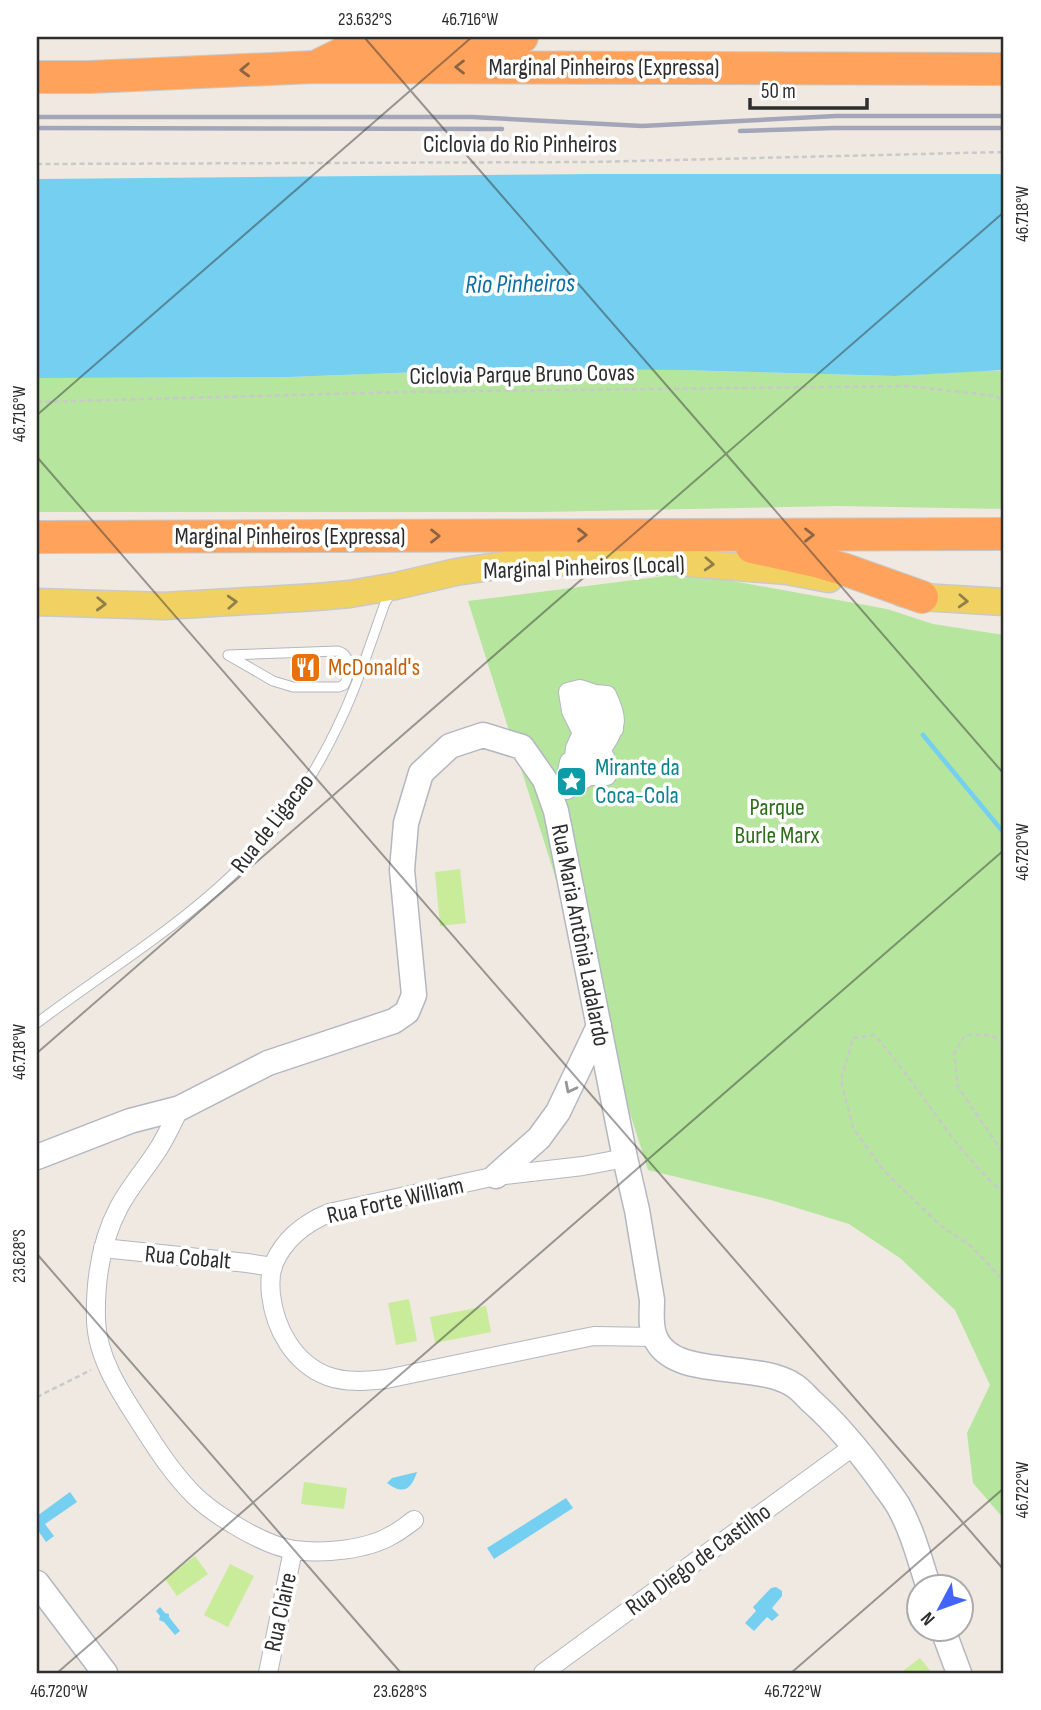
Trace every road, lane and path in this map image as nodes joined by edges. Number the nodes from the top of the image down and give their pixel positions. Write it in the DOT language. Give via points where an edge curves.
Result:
graph roads {
  1 [pos="522,37"];
  2 [pos="314,67"];
  3 [pos="1004,69"];
  4 [pos="37,77"];
  5 [pos="1004,152"];
  6 [pos="37,164"];
  7 [pos="37,402"];
  8 [pos="1004,403"];
  9 [pos="1004,534"];
  10 [pos="696,535"];
  11 [pos="37,537"];
  12 [pos="396,586"];
  13 [pos="922,597"];
  14 [pos="1004,602"];
  15 [pos="37,603"];
  16 [pos="228,655"];
  17 [pos="604,729"];
  18 [pos="607,776"];
  19 [pos="37,1023"];
  20 [pos="599,1027"];
  21 [pos="1004,1043"];
  22 [pos="180,1108"];
  23 [pos="1004,1154"];
  24 [pos="37,1157"];
  25 [pos="625,1158"];
  26 [pos="496,1176"];
  27 [pos="1004,1193"];
  28 [pos="103,1248"];
  29 [pos="273,1267"];
  30 [pos="1004,1281"];
  31 [pos="654,1337"];
  32 [pos="107,1362"];
  33 [pos="37,1397"];
  34 [pos="853,1446"];
  35 [pos="414,1520"];
  36 [pos="293,1550"];
  37 [pos="924,1574"];
  38 [pos="37,1583"];
  39 [pos="948,1644"];
  40 [pos="105,1673"];
  41 [pos="268,1673"];
  42 [pos="543,1673"];
  43 [pos="959,1673"];
  1 -- 2 [label="highway" via="362,44"];
  3 -- 2 [label="highway, Marginal Pinheiros (Expressa), one-way"];
  2 -- 4 [label="highway, Marginal Pinheiros (Expressa), one-way"];
  5 -- 6 [label="path, Ciclovia do Rio Pinheiros" via="592,162"];
  7 -- 8 [label="path, Ciclovia Parque Bruno Covas" via="907,386 996,396"];
  10 -- 9 [label="highway, Marginal Pinheiros (Expressa), one-way"];
  11 -- 10 [label="highway, Marginal Pinheiros (Expressa), one-way"];
  10 -- 13 [label="highway" via="816,561"];
  12 -- 13 [label="main road, Marginal Pinheiros (Local), one-way" via="518,563 664,561 787,571"];
  15 -- 12 [label="main road, Marginal Pinheiros (Local), one-way" via="177,606 350,594"];
  12 -- 19 [label="lane, Rua de Ligacao" via="329,744 297,798 260,846 183,917"];
  13 -- 14 [label="main road, Marginal Pinheiros (Local), one-way"];
  16 -- 16 [label="lane" via="293,687 339,687 348,678 346,656 338,651"];
  17 -- 17 [label="street" via="606,702 583,696 574,700 585,725 581,743 596,745 607,729 604,718 599,706 590,701 584,705 589,712 589,740"];
  17 -- 18 [label="street" via="615,711 607,695 580,689 568,692 582,733 574,757 583,750 600,750 605,757 569,762 565,776 585,767 607,766 607,770 591,768 563,782 567,790 589,776"];
  20 -- 22 [label="street, Rua Maria Antônia Ladalardo" via="556,811 545,780 522,747 483,735 450,746 421,773 406,823 402,870 414,995 407,1012 394,1021 268,1063"];
  20 -- 25 [label="street, Rua Maria Antônia Ladalardo"];
  20 -- 26 [label="street, one-way" via="558,1112 539,1138"];
  21 -- 23 [label="path" via="990,1035 965,1035 954,1053 958,1087"];
  22 -- 24 [label="street, Rua Maria Antônia Ladalardo" via="120,1124"];
  22 -- 28 [label="street" via="118,1209"];
  25 -- 26 [label="street, Rua Forte William"];
  25 -- 31 [label="street, Rua Maria Antônia Ladalardo" via="652,1300"];
  26 -- 29 [label="street, Rua Forte William" via="311,1220 297,1231"];
  27 -- 30 [label="path" via="961,1148 889,1050 874,1035 853,1038 841,1080 853,1128 884,1171 941,1226 971,1246"];
  28 -- 29 [label="street, Rua Cobalt"];
  28 -- 32 [label="street" via="96,1323"];
  29 -- 31 [label="street" via="273,1306 283,1336 310,1367 344,1380 386,1379 594,1336"];
  31 -- 34 [label="street" via="673,1359 776,1377 794,1385"];
  32 -- 33 [label="path"];
  32 -- 36 [label="street" via="151,1440 197,1498 256,1537"];
  34 -- 37 [label="street" via="900,1507"];
  34 -- 42 [label="street, Rua Diego de Castilho"];
  35 -- 36 [label="street" via="391,1536 349,1550"];
  36 -- 41 [label="street, Rua Claire"];
  38 -- 40 [label="street"];
  39 -- 43 [label="street"];
}
